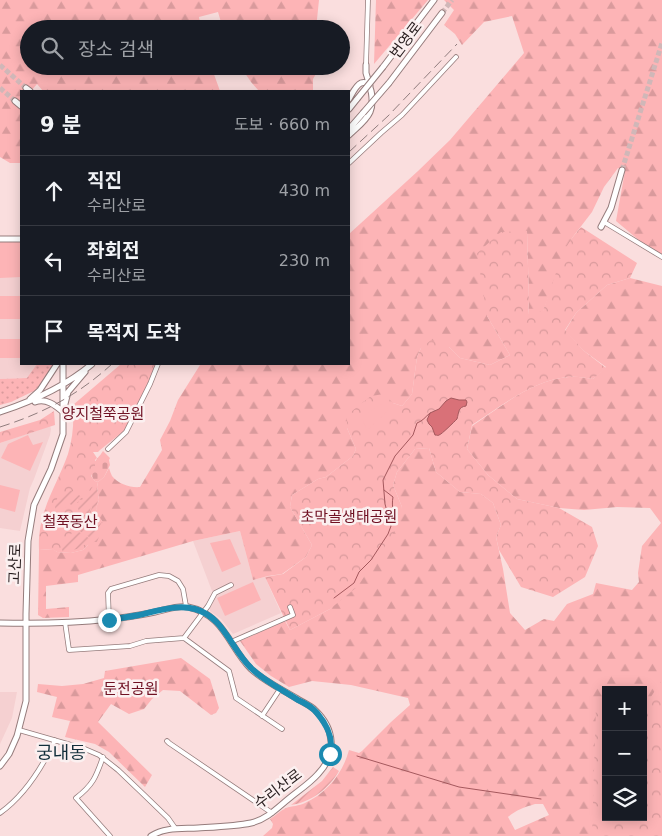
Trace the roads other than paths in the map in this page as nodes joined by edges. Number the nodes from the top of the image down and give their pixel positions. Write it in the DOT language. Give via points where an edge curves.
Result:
graph roads {
  1 [pos="368,0"];
  2 [pos="434,0"];
  3 [pos="442,13"];
  4 [pos="456,56"];
  5 [pos="366,65"];
  6 [pos="359,85"];
  7 [pos="371,89"];
  8 [pos="350,97"];
  9 [pos="15,101"];
  10 [pos="20,105"];
  11 [pos="350,108"];
  12 [pos="350,128"];
  13 [pos="350,133"];
  14 [pos="350,162"];
  15 [pos="622,170"];
  16 [pos="602,225"];
  17 [pos="0,239"];
  18 [pos="20,239"];
  19 [pos="662,257"];
  20 [pos="56,365"];
  21 [pos="63,365"];
  22 [pos="91,365"];
  23 [pos="158,365"];
  24 [pos="63,384"];
  25 [pos="25,402"];
  26 [pos="0,412"];
  27 [pos="63,412"];
  28 [pos="108,449"];
  29 [pos="231,585"];
  30 [pos="186,606"];
  31 [pos="290,606"];
  32 [pos="203,612"];
  33 [pos="109,620"];
  34 [pos="65,622"];
  35 [pos="0,623"];
  36 [pos="26,624"];
  37 [pos="184,638"];
  38 [pos="231,642"];
  39 [pos="280,689"];
  40 [pos="262,716"];
  41 [pos="282,729"];
  42 [pos="19,730"];
  43 [pos="55,740"];
  44 [pos="167,741"];
  45 [pos="103,757"];
  46 [pos="0,766"];
  47 [pos="0,813"];
  48 [pos="272,813"];
  49 [pos="175,828"];
  50 [pos="110,836"];
  51 [pos="150,836"];
  1 -- 5 [label="street"];
  2 -- 11 [label="street, 번영로, bridge"];
  3 -- 12 [label="street, 번영로, bridge"];
  4 -- 14 [label="street" via="402,115"];
  5 -- 6 [label="street"];
  5 -- 7 [label="street"];
  6 -- 7 [label="street" via="368,84"];
  6 -- 8 [label="street"];
  7 -- 13 [label="street" via="371,110 366,120"];
  9 -- 10 [label="street"];
  15 -- 16 [label="street"];
  16 -- 19 [label="street"];
  17 -- 18 [label="street"];
  20 -- 25 [label="street" via="40,390"];
  21 -- 24 [label="street, 고산로"];
  22 -- 24 [label="street"];
  22 -- 27 [label="street" via="68,392"];
  23 -- 28 [label="street" via="126,432"];
  24 -- 25 [label="street"];
  24 -- 27 [label="street, 고산로"];
  25 -- 26 [label="street"];
  25 -- 27 [label="street" via="41,400"];
  27 -- 36 [label="street, 고산로" via="61,440 34,505 30,523"];
  29 -- 32 [label="street" via="215,593"];
  30 -- 32 [label="street, 수리산로"];
  30 -- 33 [label="street, 수리산로"];
  30 -- 33 [label="street" via="178,581 160,575 111,589 108,593"];
  31 -- 38 [label="street" via="293,615"];
  32 -- 37 [label="street"];
  32 -- 38 [label="street, 수리산로" via="220,625"];
  33 -- 34 [label="street, 수리산로"];
  34 -- 36 [label="street, 수리산로"];
  34 -- 37 [label="street" via="69,650"];
  35 -- 36 [label="street, 수리산로"];
  36 -- 42 [label="street, 고산로" via="26,701"];
  37 -- 40 [label="street" via="229,671 236,698"];
  38 -- 39 [label="street, 수리산로" via="250,668"];
  39 -- 40 [label="street"];
  39 -- 48 [label="street, 수리산로" via="316,712 329,733 332,749 317,775"];
  40 -- 41 [label="street"];
  42 -- 43 [label="street"];
  42 -- 46 [label="street, 고산로"];
  43 -- 45 [label="street"];
  43 -- 47 [label="street" via="37,774"];
  44 -- 48 [label="street"];
  45 -- 49 [label="street"];
  45 -- 50 [label="street" via="92,783 76,798"];
  48 -- 49 [label="street, 수리산로" via="261,820 243,824"];
  49 -- 51 [label="street, 수리산로"];
}
